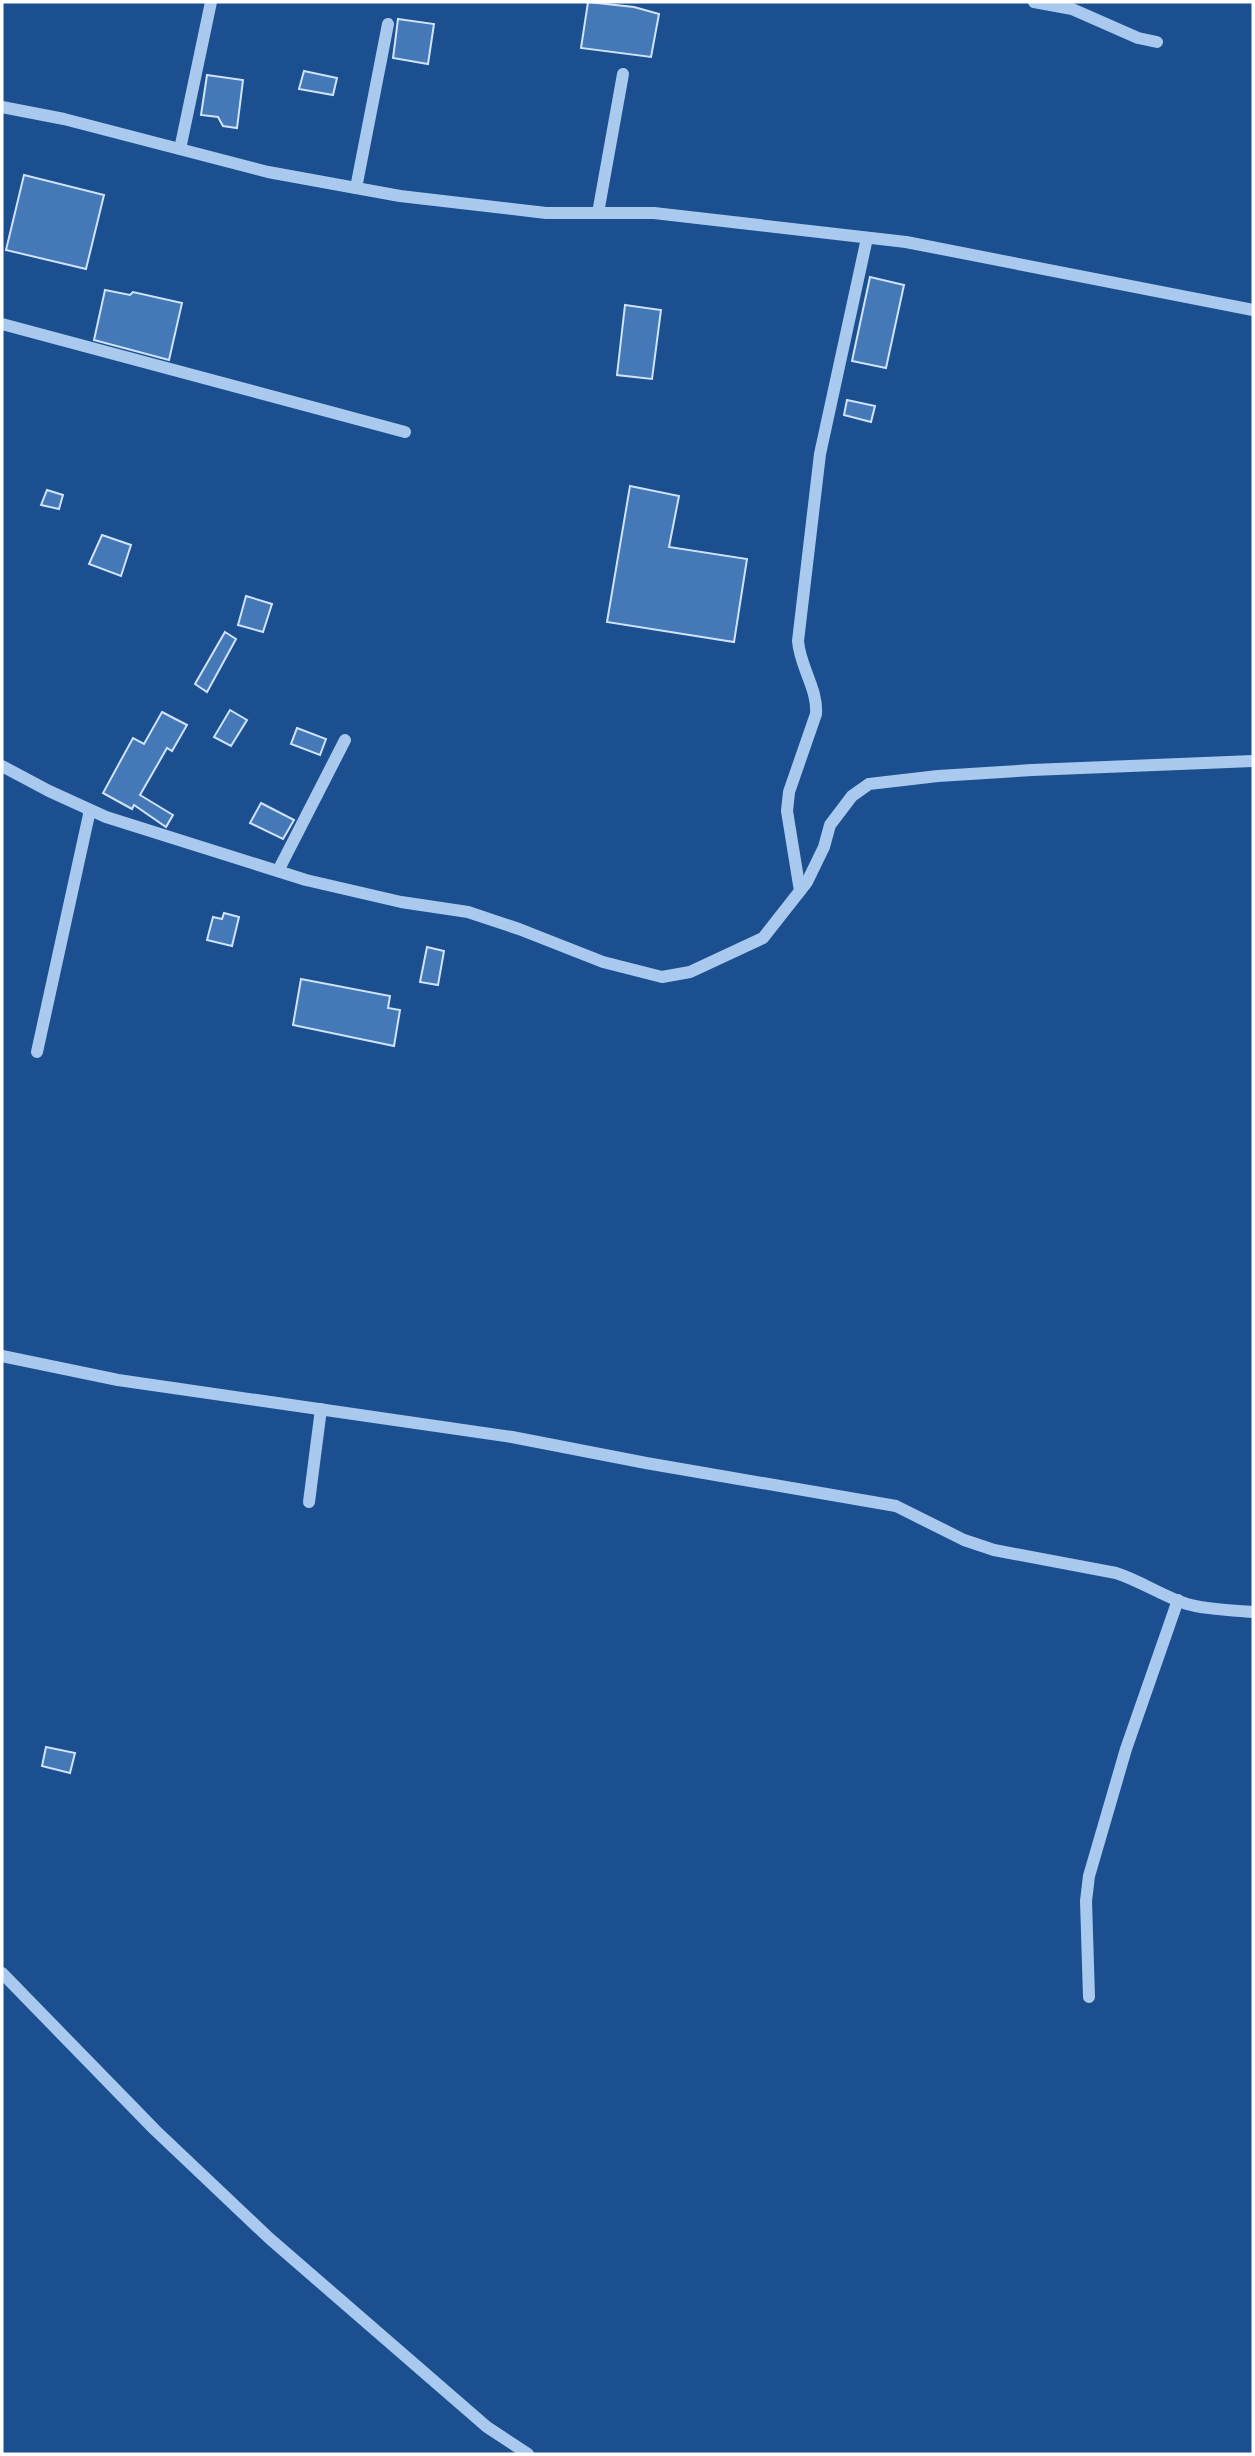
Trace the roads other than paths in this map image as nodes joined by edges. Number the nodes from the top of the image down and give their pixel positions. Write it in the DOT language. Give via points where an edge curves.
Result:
graph roads {
  1 [pos="212,2"];
  2 [pos="1034,2"];
  3 [pos="388,24"];
  4 [pos="1157,42"];
  5 [pos="623,74"];
  6 [pos="2,107"];
  7 [pos="180,149"];
  8 [pos="356,188"];
  9 [pos="598,213"];
  10 [pos="867,237"];
  11 [pos="1253,310"];
  12 [pos="2,324"];
  13 [pos="405,432"];
  14 [pos="345,740"];
  15 [pos="1253,761"];
  16 [pos="2,766"];
  17 [pos="90,810"];
  18 [pos="278,871"];
  19 [pos="800,891"];
  20 [pos="37,1052"];
  21 [pos="2,1356"];
  22 [pos="321,1409"];
  23 [pos="309,1502"];
  24 [pos="1178,1600"];
  25 [pos="1253,1612"];
  26 [pos="2,1972"];
  27 [pos="1090,1997"];
  28 [pos="528,2454"];
  1 -- 7 [label="street"];
  2 -- 4 [label="street" via="1072,9"];
  3 -- 8 [label="street"];
  5 -- 9 [label="street"];
  6 -- 7 [label="street"];
  7 -- 8 [label="street"];
  8 -- 9 [label="street" via="546,213"];
  9 -- 10 [label="street" via="654,213"];
  10 -- 11 [label="street" via="997,258"];
  10 -- 19 [label="street" via="820,454 806,562 799,654 817,701 787,811"];
  12 -- 13 [label="street"];
  14 -- 18 [label="street"];
  15 -- 19 [label="street" via="1032,770 869,785 852,796 830,824 824,847"];
  16 -- 17 [label="street"];
  17 -- 18 [label="street"];
  17 -- 20 [label="street"];
  18 -- 19 [label="street" via="401,902 468,912 603,962 662,977 690,972 763,938"];
  21 -- 22 [label="street" via="118,1380"];
  22 -- 23 [label="street"];
  22 -- 24 [label="street" via="512,1437 896,1506 984,1547 1116,1573"];
  24 -- 25 [label="street"];
  24 -- 27 [label="street" via="1126,1749 1089,1876"];
  26 -- 28 [label="street" via="155,2130 269,2238 487,2427"];
}
